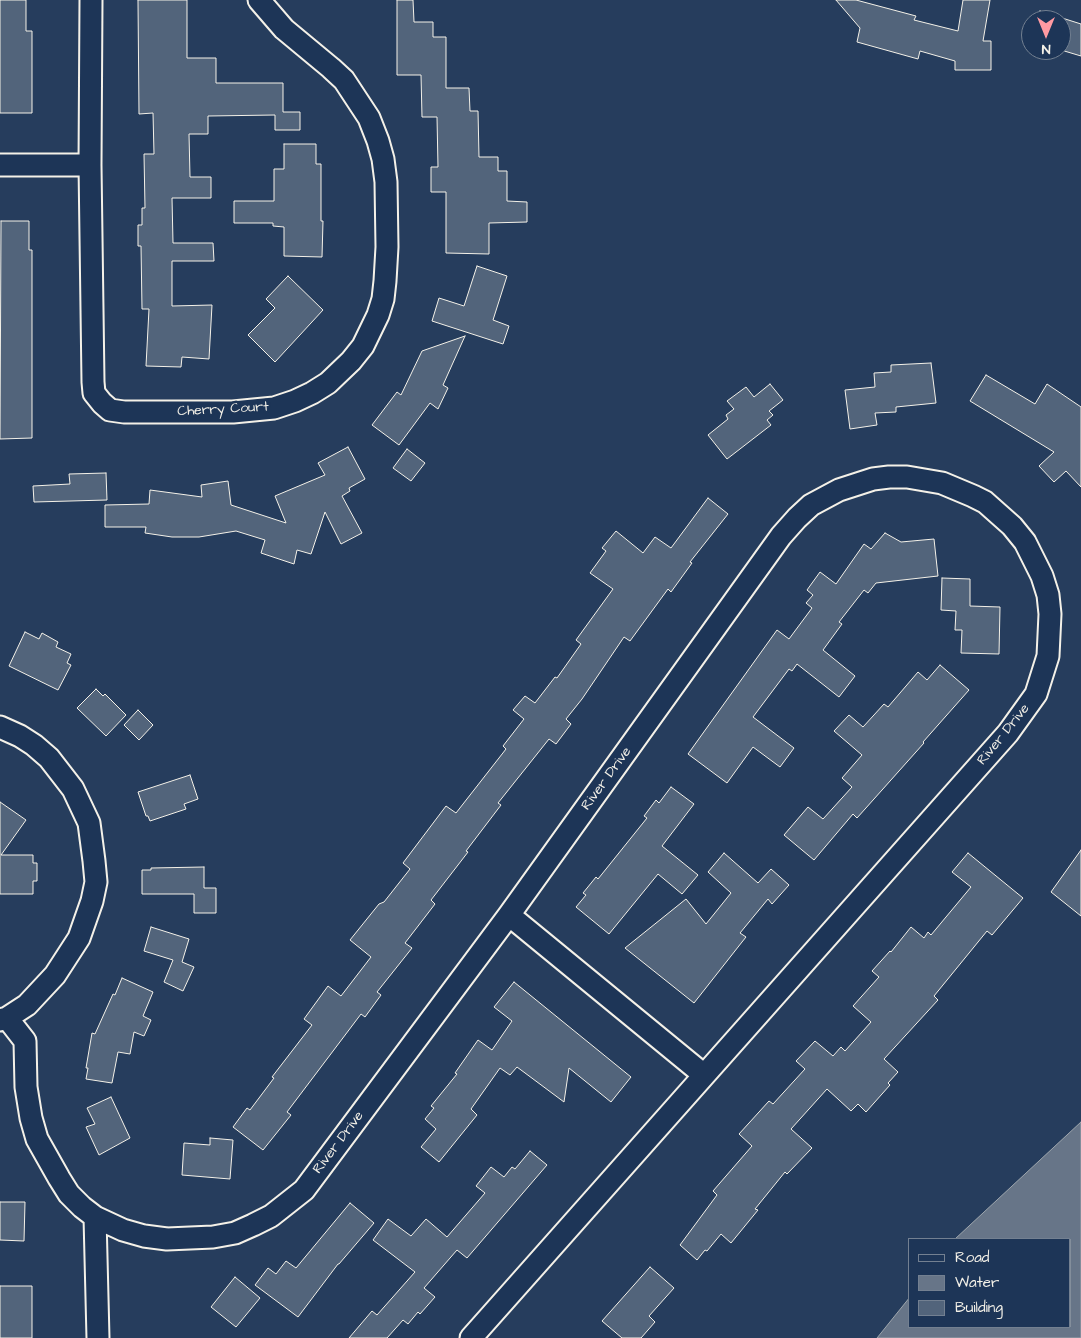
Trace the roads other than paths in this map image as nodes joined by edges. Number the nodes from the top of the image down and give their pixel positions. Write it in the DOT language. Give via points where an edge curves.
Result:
graph roads {
  1 [pos="91,0"];
  2 [pos="259,0"];
  3 [pos="0,165"];
  4 [pos="90,165"];
  5 [pos="0,727"];
  6 [pos="509,915"];
  7 [pos="4,1019"];
  8 [pos="704,1075"];
  9 [pos="95,1217"];
  10 [pos="98,1338"];
  11 [pos="471,1338"];
  1 -- 4 [label="street, Cherry Court"];
  2 -- 4 [label="street, Cherry Court" via="284,30 344,80 369,118 383,159 387,247 383,299 372,330 346,366 312,394 274,408 233,412 110,410 94,393 92,382"];
  3 -- 4 [label="street"];
  5 -- 7 [label="street" via="34,745 73,788 89,824 96,882 79,938 67,958 42,991"];
  6 -- 8 [label="street"];
  6 -- 8 [label="street, River Drive" via="781,536 811,505 840,490 873,479 907,477 958,489 998,512 1025,542 1048,595 1048,656 1036,694 1008,733"];
  6 -- 9 [label="street, River Drive" via="304,1190 271,1216 236,1233 167,1239 123,1230"];
  7 -- 9 [label="street, River Drive" via="25,1041 26,1087 37,1139 69,1194"];
  8 -- 11 [label="street, River Drive"];
  9 -- 10 [label="street"];
}
